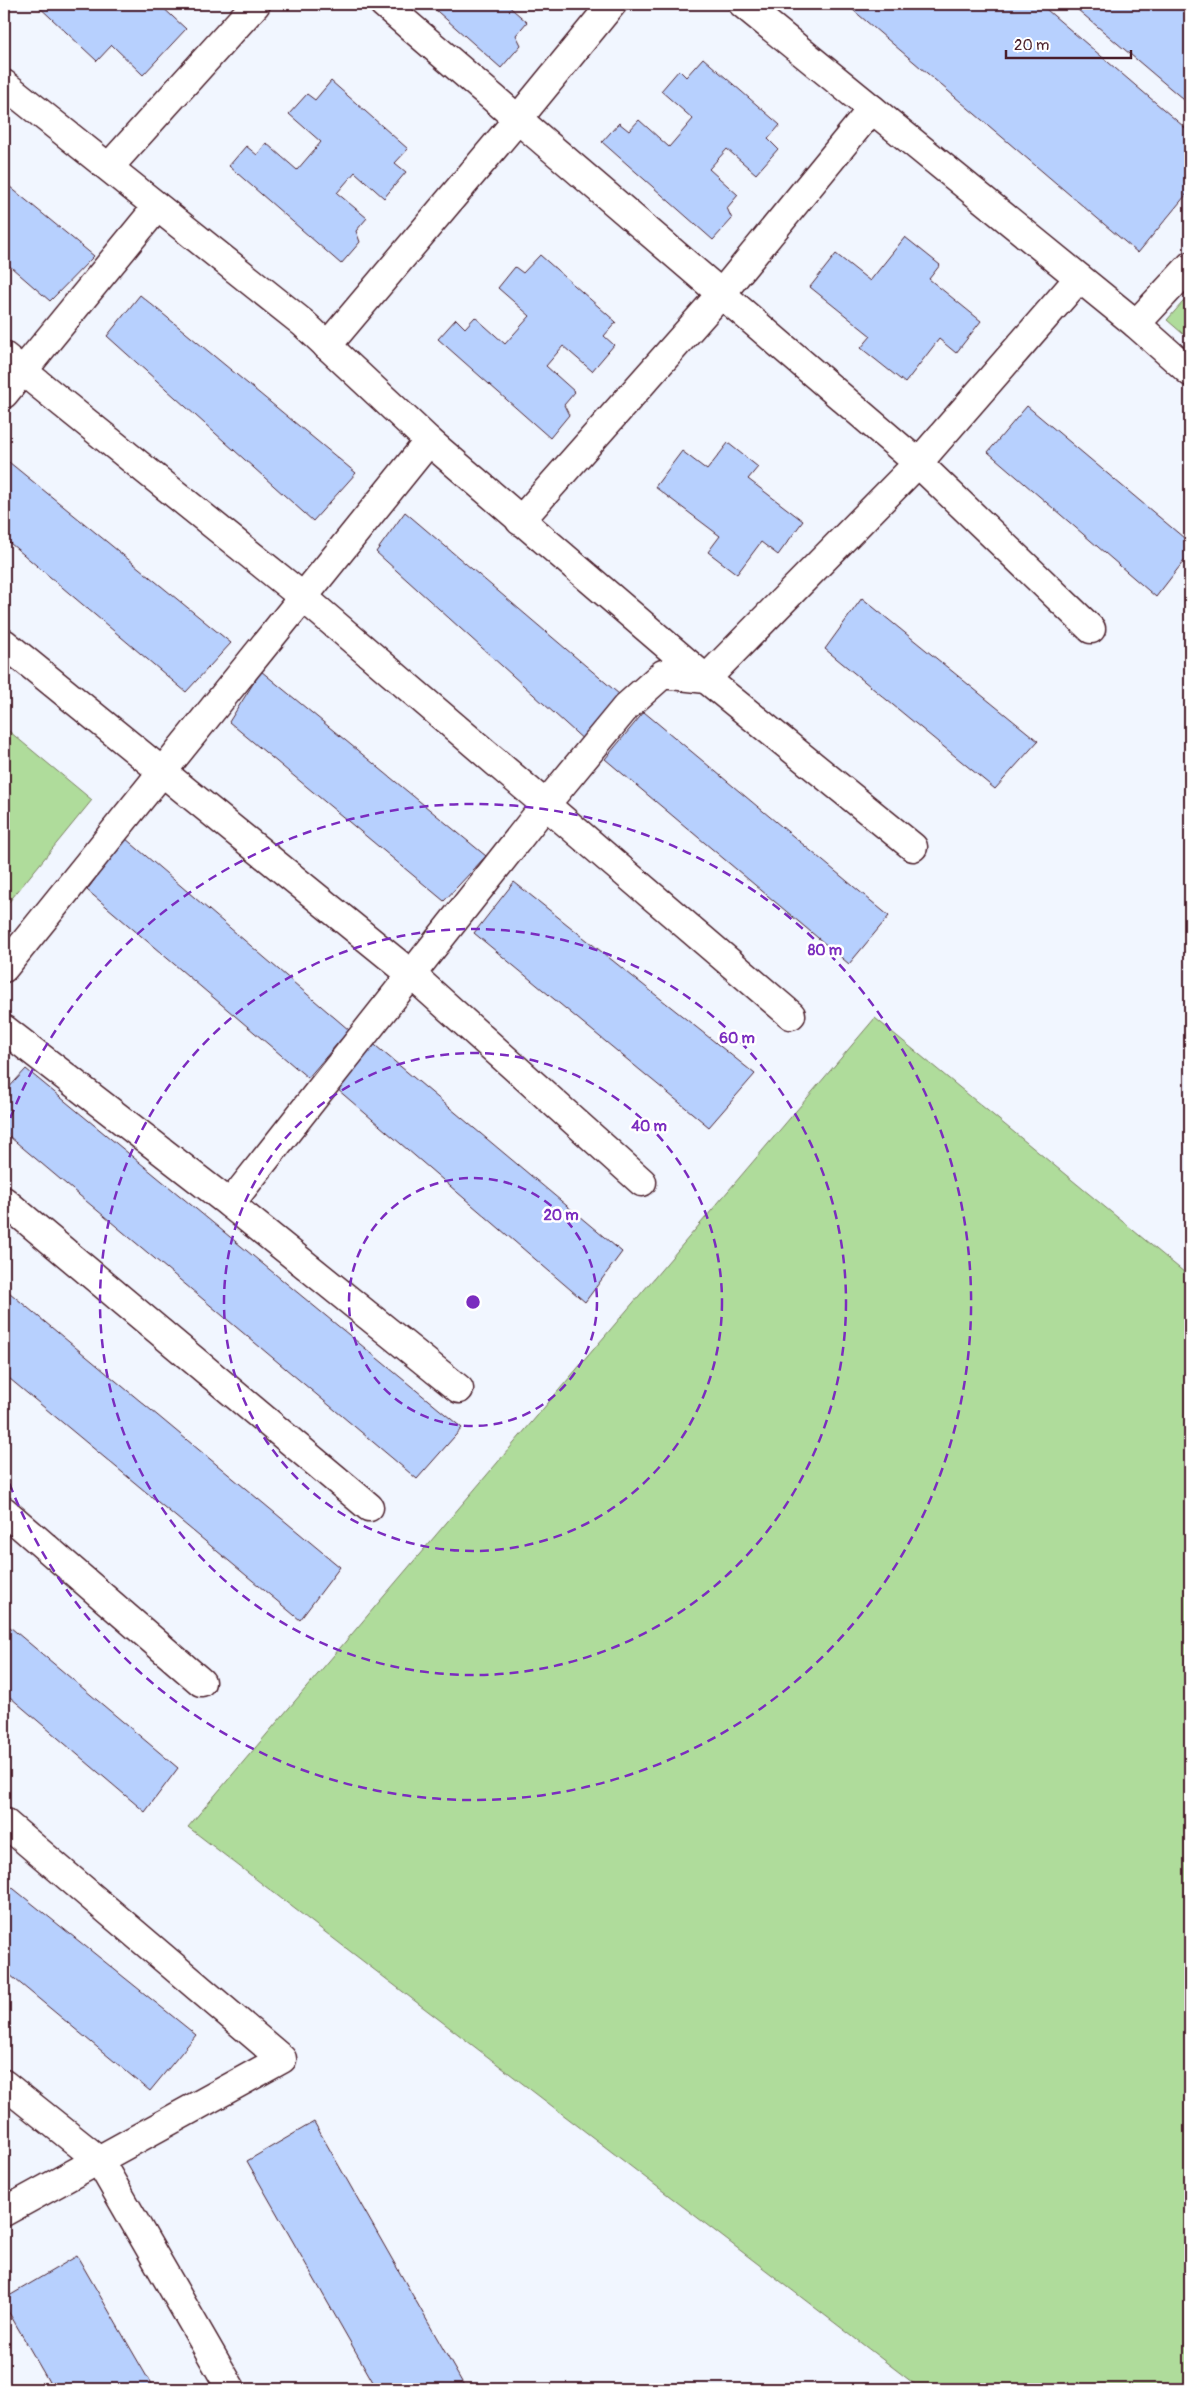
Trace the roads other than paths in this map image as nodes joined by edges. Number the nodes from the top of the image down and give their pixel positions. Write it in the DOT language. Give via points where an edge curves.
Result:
graph roads {
  1 [pos="256,4"];
  2 [pos="384,4"];
  3 [pos="612,4"];
  4 [pos="743,4"];
  5 [pos="4,84"];
  6 [pos="872,109"];
  7 [pos="518,119"];
  8 [pos="108,168"];
  9 [pos="157,207"];
  10 [pos="1190,266"];
  11 [pos="1079,278"];
  12 [pos="721,294"];
  13 [pos="1136,324"];
  14 [pos="327,346"];
  15 [pos="13,364"];
  16 [pos="1190,372"];
  17 [pos="4,394"];
  18 [pos="429,441"];
  19 [pos="918,463"];
  20 [pos="520,521"];
  21 [pos="303,597"];
  22 [pos="1091,629"];
  23 [pos="4,643"];
  24 [pos="706,679"];
  25 [pos="161,773"];
  26 [pos="546,804"];
  27 [pos="913,847"];
  28 [pos="4,968"];
  29 [pos="412,975"];
  30 [pos="791,1015"];
  31 [pos="4,1029"];
  32 [pos="642,1182"];
  33 [pos="4,1201"];
  34 [pos="230,1204"];
  35 [pos="459,1389"];
  36 [pos="369,1507"];
  37 [pos="4,1511"];
  38 [pos="201,1682"];
  39 [pos="4,1822"];
  40 [pos="4,2084"];
  41 [pos="99,2160"];
  42 [pos="4,2212"];
  43 [pos="231,2389"];
  1 -- 8 [label="street"];
  2 -- 7 [label="street"];
  3 -- 7 [label="street"];
  4 -- 6 [label="street"];
  5 -- 8 [label="street"];
  6 -- 11 [label="street"];
  6 -- 12 [label="street"];
  7 -- 12 [label="street"];
  7 -- 14 [label="street"];
  8 -- 9 [label="street"];
  9 -- 14 [label="street"];
  9 -- 15 [label="street"];
  10 -- 13 [label="street"];
  11 -- 13 [label="street"];
  11 -- 19 [label="street"];
  12 -- 19 [label="street"];
  12 -- 20 [label="street"];
  13 -- 16 [label="street"];
  14 -- 18 [label="street"];
  15 -- 17 [label="street"];
  15 -- 21 [label="street"];
  18 -- 20 [label="street"];
  18 -- 21 [label="street"];
  19 -- 22 [label="street"];
  19 -- 24 [label="street"];
  20 -- 24 [label="street"];
  21 -- 25 [label="street"];
  21 -- 26 [label="street"];
  23 -- 25 [label="street"];
  24 -- 26 [label="street" via="663,674 626,707"];
  24 -- 27 [label="street"];
  25 -- 28 [label="street"];
  25 -- 29 [label="street"];
  26 -- 29 [label="street"];
  26 -- 30 [label="street"];
  29 -- 32 [label="street"];
  29 -- 34 [label="street"];
  31 -- 34 [label="street"];
  33 -- 36 [label="street"];
  34 -- 35 [label="street"];
  37 -- 38 [label="street"];
  39 -- 41 [label="street" via="282,2059"];
  40 -- 41 [label="street"];
  41 -- 42 [label="street"];
  41 -- 43 [label="street"];
}
